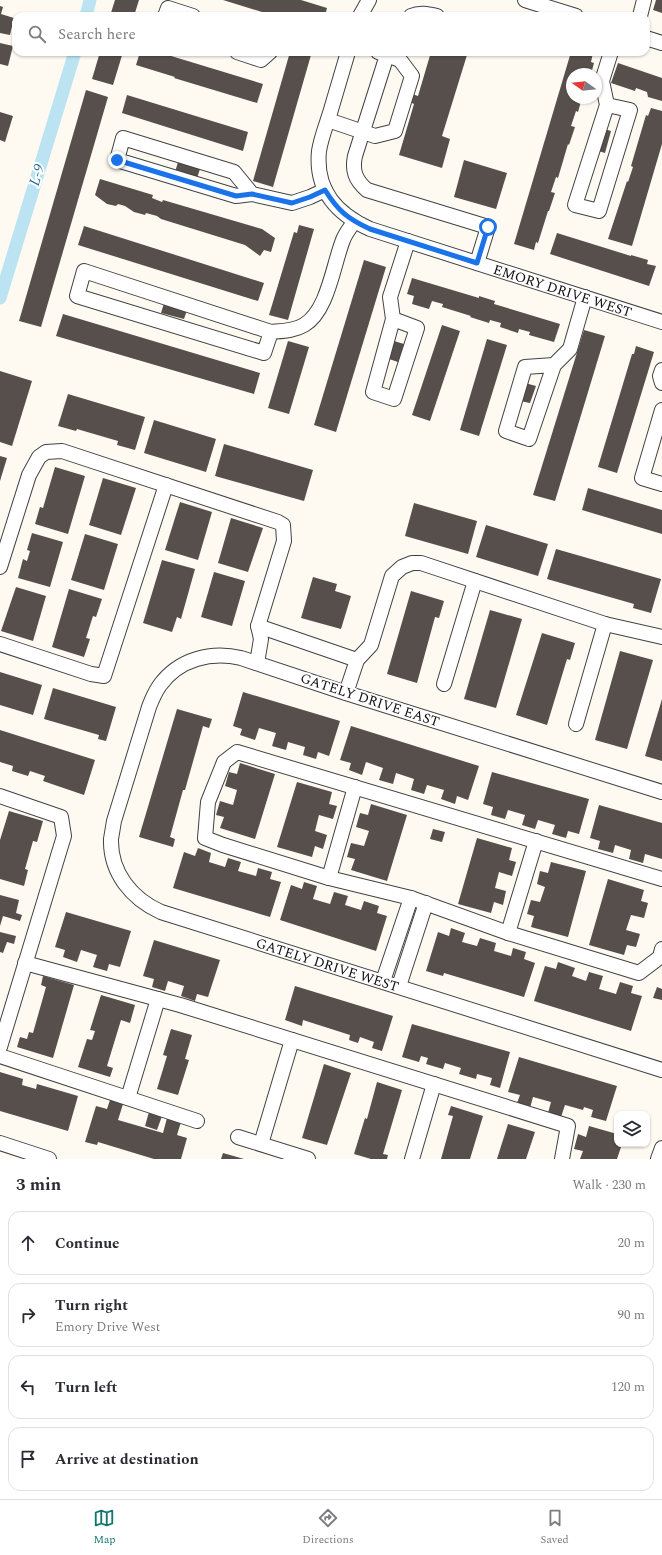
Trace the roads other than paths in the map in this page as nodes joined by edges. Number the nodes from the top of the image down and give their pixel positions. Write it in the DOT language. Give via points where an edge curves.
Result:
graph roads {
  1 [pos="369,0"];
  2 [pos="526,0"];
  3 [pos="644,0"];
  4 [pos="166,12"];
  5 [pos="180,12"];
  6 [pos="362,12"];
  7 [pos="552,12"];
  8 [pos="641,12"];
  9 [pos="650,39"];
  10 [pos="662,43"];
  11 [pos="249,56"];
  12 [pos="266,56"];
  13 [pos="346,56"];
  14 [pos="383,56"];
  15 [pos="391,56"];
  16 [pos="610,56"];
  17 [pos="607,105"];
  18 [pos="328,120"];
  19 [pos="363,132"];
  20 [pos="325,190"];
  21 [pos="252,194"];
  22 [pos="354,222"];
  23 [pos="408,241"];
  24 [pos="477,263"];
  25 [pos="585,297"];
  26 [pos="393,319"];
  27 [pos="662,322"];
  28 [pos="271,332"];
  29 [pos="554,365"];
  30 [pos="662,370"];
  31 [pos="662,383"];
  32 [pos="662,410"];
  33 [pos="662,484"];
  34 [pos="166,485"];
  35 [pos="0,568"];
  36 [pos="475,581"];
  37 [pos="605,624"];
  38 [pos="258,626"];
  39 [pos="662,637"];
  40 [pos="0,644"];
  41 [pos="357,660"];
  42 [pos="257,663"];
  43 [pos="444,684"];
  44 [pos="346,693"];
  45 [pos="576,724"];
  46 [pos="133,760"];
  47 [pos="355,787"];
  48 [pos="662,792"];
  49 [pos="0,796"];
  50 [pos="536,842"];
  51 [pos="329,878"];
  52 [pos="662,879"];
  53 [pos="411,898"];
  54 [pos="426,903"];
  55 [pos="508,933"];
  56 [pos="662,949"];
  57 [pos="25,963"];
  58 [pos="383,981"];
  59 [pos="399,986"];
  60 [pos="158,999"];
  61 [pos="292,1040"];
  62 [pos="0,1047"];
  63 [pos="0,1056"];
  64 [pos="662,1070"];
  65 [pos="434,1084"];
  66 [pos="128,1098"];
  67 [pos="197,1121"];
  68 [pos="238,1137"];
  69 [pos="0,1143"];
  70 [pos="261,1144"];
  71 [pos="662,1148"];
  72 [pos="49,1159"];
  73 [pos="308,1159"];
  74 [pos="412,1159"];
  75 [pos="562,1159"];
  76 [pos="658,1159"];
  1 -- 6 [label="street"];
  2 -- 7 [label="street"];
  3 -- 8 [label="street"];
  4 -- 5 [label="street" via="168,8"];
  9 -- 10 [label="street"];
  11 -- 12 [label="street" via="261,60"];
  13 -- 18 [label="street, EMORY DRIVE WEST"];
  14 -- 19 [label="street"];
  15 -- 19 [label="street" via="400,60 412,76 395,132 375,136"];
  16 -- 17 [label="street" via="602,81"];
  17 -- 17 [label="street" via="575,205 599,211 630,110"];
  18 -- 19 [label="street"];
  18 -- 20 [label="street, EMORY DRIVE WEST" via="319,152"];
  19 -- 24 [label="street" via="353,165 359,183 376,194 488,227"];
  20 -- 21 [label="street" via="292,203"];
  20 -- 22 [label="street, EMORY DRIVE WEST" via="340,210"];
  21 -- 21 [label="street" via="234,172 123,138 117,160 236,196"];
  22 -- 23 [label="street, EMORY DRIVE WEST"];
  22 -- 28 [label="street" via="343,239 323,302 315,315 304,326"];
  23 -- 24 [label="street, EMORY DRIVE WEST"];
  23 -- 26 [label="street" via="390,297"];
  24 -- 25 [label="street, EMORY DRIVE WEST"];
  25 -- 27 [label="street, EMORY DRIVE WEST"];
  25 -- 29 [label="street" via="570,349"];
  26 -- 26 [label="street" via="373,392 394,399 417,328"];
  28 -- 28 [label="street" via="84,271 77,296 264,353"];
  29 -- 29 [label="street" via="525,367 506,431 529,439"];
  30 -- 31 [label="street"];
  32 -- 33 [label="street" via="642,478"];
  34 -- 35 [label="street" via="62,451 46,452 39,456 29,475"];
  34 -- 38 [label="street" via="284,525 284,541"];
  34 -- 40 [label="street" via="104,676"];
  36 -- 37 [label="street"];
  36 -- 41 [label="street" via="421,564 412,563 402,568 392,576 371,645"];
  36 -- 43 [label="street"];
  37 -- 39 [label="street"];
  37 -- 45 [label="street"];
  38 -- 41 [label="street"];
  38 -- 42 [label="street" via="261,639"];
  41 -- 44 [label="street"];
  42 -- 44 [label="street, GATELY DRIVE EAST"];
  42 -- 46 [label="street, GATELY DRIVE EAST" via="233,656 214,655 196,658 180,666 155,692"];
  44 -- 48 [label="street, GATELY DRIVE EAST"];
  46 -- 58 [label="street, GATELY DRIVE WEST" via="111,838 114,861 119,874 137,898 161,912"];
  47 -- 50 [label="street"];
  47 -- 51 [label="street"];
  47 -- 51 [label="street" via="237,752 224,762 208,802 205,838"];
  49 -- 57 [label="street" via="61,816 64,836"];
  50 -- 52 [label="street"];
  50 -- 55 [label="street"];
  51 -- 53 [label="street"];
  53 -- 54 [label="street"];
  53 -- 58 [label="street"];
  54 -- 55 [label="street"];
  54 -- 59 [label="street"];
  55 -- 56 [label="street" via="639,973 660,957"];
  57 -- 60 [label="street"];
  57 -- 62 [label="street"];
  58 -- 59 [label="street, GATELY DRIVE WEST"];
  59 -- 64 [label="street, GATELY DRIVE WEST"];
  60 -- 61 [label="street"];
  60 -- 66 [label="street"];
  61 -- 65 [label="street"];
  61 -- 70 [label="street"];
  63 -- 66 [label="street"];
  65 -- 74 [label="street"];
  65 -- 75 [label="street" via="568,1126"];
  66 -- 67 [label="street"];
  68 -- 70 [label="street"];
  69 -- 72 [label="street"];
  70 -- 73 [label="street"];
  71 -- 76 [label="street"];
}
